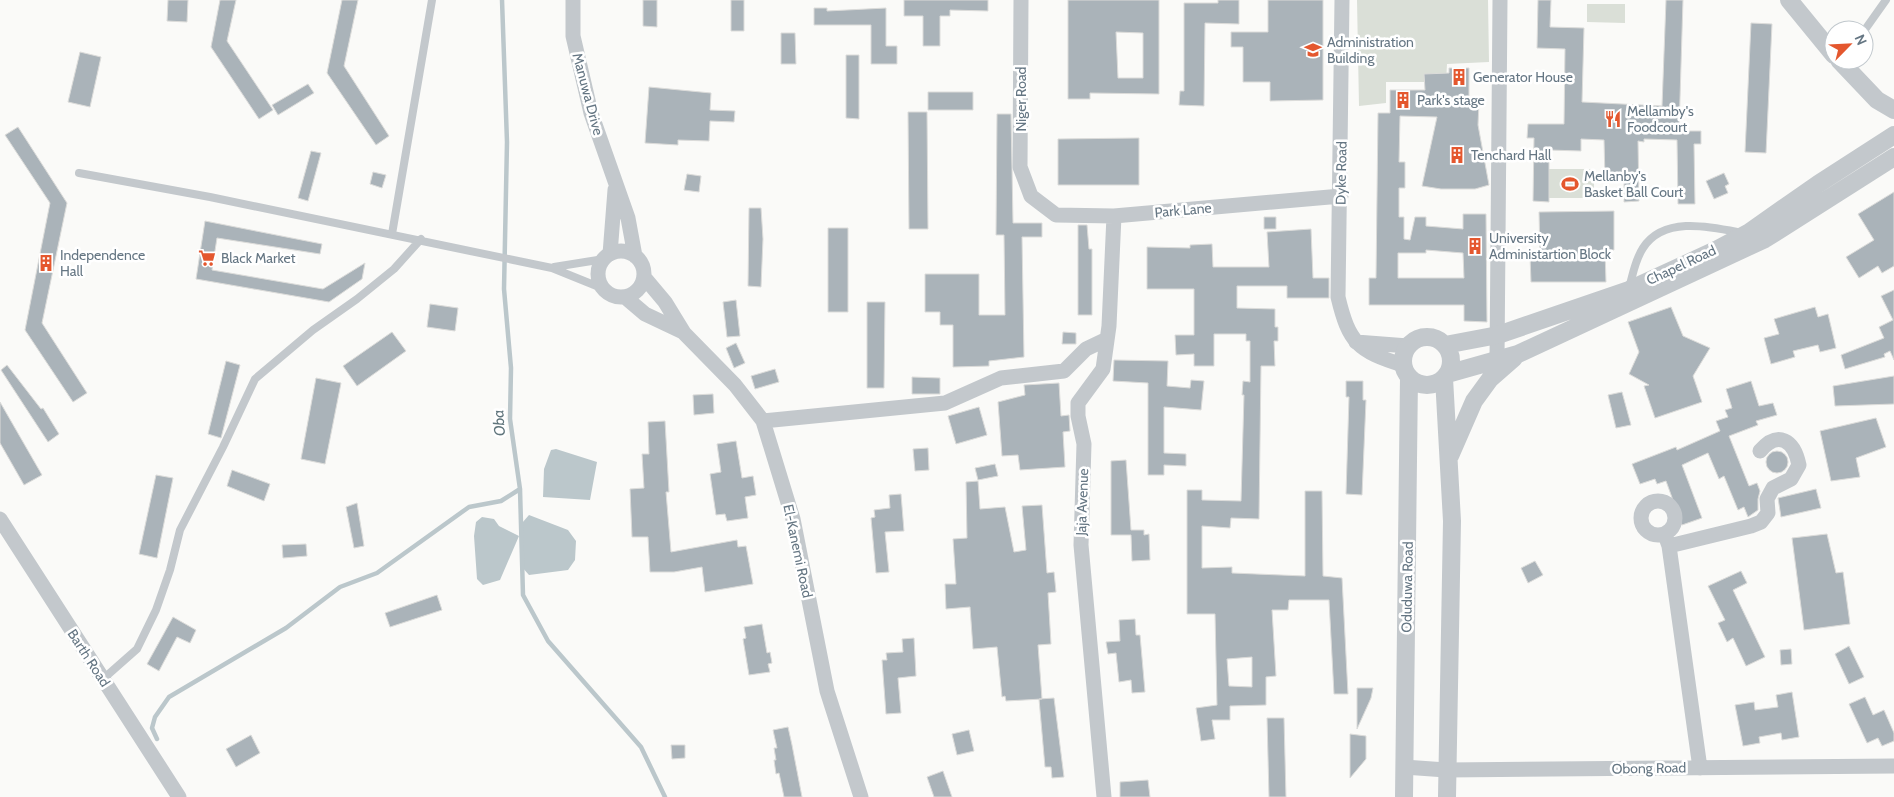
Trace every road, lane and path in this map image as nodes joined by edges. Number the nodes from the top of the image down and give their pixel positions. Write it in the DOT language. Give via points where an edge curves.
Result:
graph roads {
  1 [pos="432,0"];
  2 [pos="573,0"];
  3 [pos="1021,0"];
  4 [pos="1342,0"];
  5 [pos="1500,0"];
  6 [pos="1789,0"];
  7 [pos="1886,0"];
  8 [pos="1872,20"];
  9 [pos="1824,40"];
  10 [pos="1850,70"];
  11 [pos="1876,100"];
  12 [pos="1894,110"];
  13 [pos="1894,129"];
  14 [pos="1894,135"];
  15 [pos="1894,157"];
  16 [pos="78,173"];
  17 [pos="616,186"];
  18 [pos="1030,196"];
  19 [pos="1341,196"];
  20 [pos="1114,216"];
  21 [pos="1748,233"];
  22 [pos="392,234"];
  23 [pos="421,240"];
  24 [pos="635,256"];
  25 [pos="607,257"];
  26 [pos="552,268"];
  27 [pos="644,277"];
  28 [pos="604,289"];
  29 [pos="1629,290"];
  30 [pos="625,297"];
  31 [pos="684,333"];
  32 [pos="1498,335"];
  33 [pos="1107,339"];
  34 [pos="1354,342"];
  35 [pos="1445,345"];
  36 [pos="1408,346"];
  37 [pos="1518,354"];
  38 [pos="1497,360"];
  39 [pos="1406,371"];
  40 [pos="1446,376"];
  41 [pos="763,421"];
  42 [pos="1760,451"];
  43 [pos="1448,459"];
  44 [pos="0,519"];
  45 [pos="103,680"];
  46 [pos="1894,766"];
  47 [pos="1404,768"];
  48 [pos="1700,768"];
  49 [pos="1446,770"];
  50 [pos="179,797"];
  51 [pos="861,797"];
  52 [pos="1104,797"];
  53 [pos="1404,797"];
  54 [pos="1447,797"];
  1 -- 22 [label="lane"];
  2 -- 17 [label="street, Manuwa Drive" via="574,36 591,113"];
  3 -- 18 [label="street, Niger Road" via="1020,167"];
  4 -- 19 [label="street, Dyke Road"];
  5 -- 32 [label="street"];
  6 -- 9 [label="street"];
  7 -- 8 [label="lane"];
  10 -- 11 [label="street"];
  11 -- 12 [label="street"];
  11 -- 13 [label="street"];
  14 -- 21 [label="street, Chapel Road"];
  15 -- 37 [label="street, Chapel Road" via="1765,240"];
  16 -- 22 [label="lane"];
  17 -- 24 [label="street, Manuwa Drive" via="628,218"];
  17 -- 25 [label="street, Manuwa Drive"];
  18 -- 20 [label="street, Park Lane" via="1056,215"];
  19 -- 20 [label="street, Park Lane"];
  19 -- 34 [label="street, Dyke Road" via="1338,297"];
  20 -- 33 [label="street, Jaja Avenue"];
  21 -- 29 [label="street, Chapel Road"];
  21 -- 29 [label="lane" via="1688,226 1671,227 1654,235 1637,260"];
  22 -- 23 [label="lane"];
  23 -- 26 [label="lane"];
  23 -- 45 [label="lane" via="394,269 254,379 180,530 156,610 137,649"];
  24 -- 25 [label="street" via="626,252"];
  24 -- 27 [label="street" via="640,261"];
  25 -- 26 [label="lane"];
  25 -- 28 [label="street" via="598,274"];
  26 -- 28 [label="lane"];
  27 -- 30 [label="street" via="637,291"];
  27 -- 31 [label="street, El-Kanemi Road" via="665,302"];
  28 -- 30 [label="street" via="610,294"];
  29 -- 32 [label="street, Chapel Road"];
  30 -- 31 [label="street, El-Kanemi Road" via="645,314"];
  31 -- 41 [label="street, El-Kanemi Road" via="735,384"];
  32 -- 35 [label="street, Chapel Road"];
  32 -- 38 [label="street"];
  33 -- 41 [label="street" via="1086,349 1064,371 1001,378 945,403"];
  33 -- 52 [label="street, Jaja Avenue" via="1104,369 1078,403 1084,444 1081,545"];
  34 -- 36 [label="street"];
  34 -- 39 [label="street"];
  35 -- 36 [label="street" via="1435,338 1423,337"];
  35 -- 40 [label="street" via="1451,359"];
  36 -- 39 [label="street" via="1404,351"];
  37 -- 38 [label="street, Chapel Road"];
  37 -- 43 [label="street" via="1490,379 1474,401"];
  38 -- 40 [label="street, Chapel Road"];
  39 -- 40 [label="street" via="1416,382 1430,385"];
  39 -- 47 [label="street, Oduduwa Road"];
  40 -- 43 [label="street"];
  41 -- 51 [label="street, El-Kanemi Road" via="793,519 827,691"];
  42 -- 48 [label="street" via="1768,442 1779,439 1796,451 1799,465 1791,479 1772,488 1767,499 1768,513 1761,522 1667,540"];
  43 -- 49 [label="street" via="1452,521"];
  44 -- 45 [label="street, Barth Road"];
  45 -- 50 [label="street, Barth Road"];
  46 -- 48 [label="street, Obong Road"];
  47 -- 49 [label="street, Obong Road"];
  47 -- 53 [label="street, Oduduwa Road"];
  48 -- 49 [label="street, Obong Road"];
  49 -- 54 [label="street"];
}
